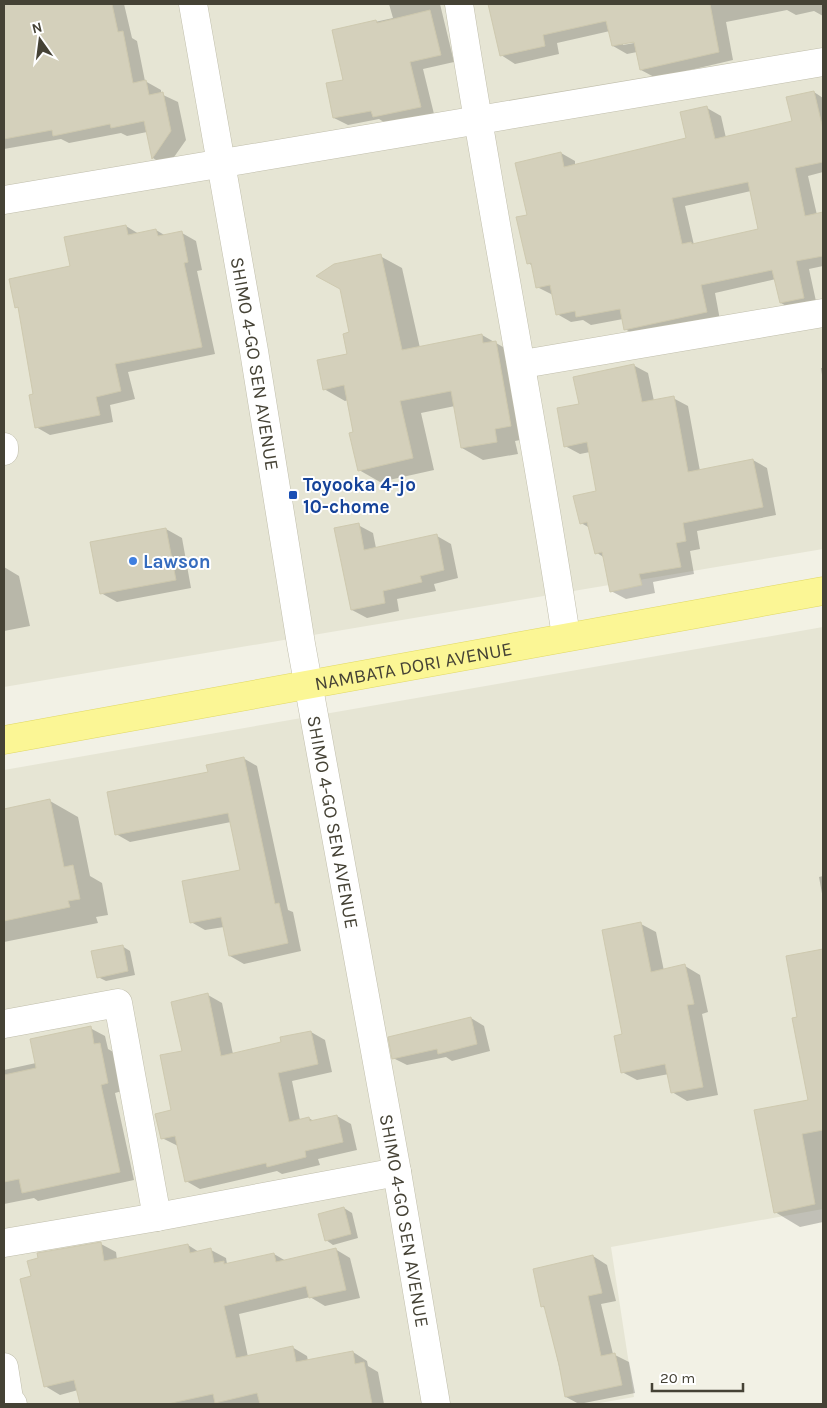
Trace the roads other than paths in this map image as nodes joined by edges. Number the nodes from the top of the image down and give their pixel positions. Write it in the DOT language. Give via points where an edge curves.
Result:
graph roads {
  1 [pos="193,4"];
  2 [pos="459,4"];
  3 [pos="823,62"];
  4 [pos="477,121"];
  5 [pos="220,163"];
  6 [pos="4,200"];
  7 [pos="823,312"];
  8 [pos="522,364"];
  9 [pos="4,447"];
  10 [pos="4,451"];
  11 [pos="823,591"];
  12 [pos="566,636"];
  13 [pos="309,685"];
  14 [pos="4,740"];
  15 [pos="4,1024"];
  16 [pos="397,1172"];
  17 [pos="157,1217"];
  18 [pos="4,1243"];
  19 [pos="4,1367"];
  20 [pos="13,1404"];
  21 [pos="436,1404"];
  1 -- 5 [label="street, SHIMO 4-GO SEN AVENUE"];
  2 -- 4 [label="street"];
  3 -- 4 [label="street"];
  4 -- 5 [label="street"];
  4 -- 8 [label="street"];
  5 -- 6 [label="street"];
  5 -- 13 [label="street, SHIMO 4-GO SEN AVENUE"];
  7 -- 8 [label="street"];
  8 -- 12 [label="street"];
  9 -- 10 [label="street"];
  11 -- 12 [label="main road, NAMBATA DORI AVENUE"];
  12 -- 13 [label="main road, NAMBATA DORI AVENUE"];
  13 -- 14 [label="main road, NAMBATA DORI AVENUE"];
  13 -- 16 [label="street, SHIMO 4-GO SEN AVENUE"];
  15 -- 17 [label="street" via="118,1003"];
  16 -- 17 [label="street"];
  16 -- 21 [label="street, SHIMO 4-GO SEN AVENUE"];
  17 -- 18 [label="street"];
  19 -- 20 [label="street" via="9,1399"];
}
